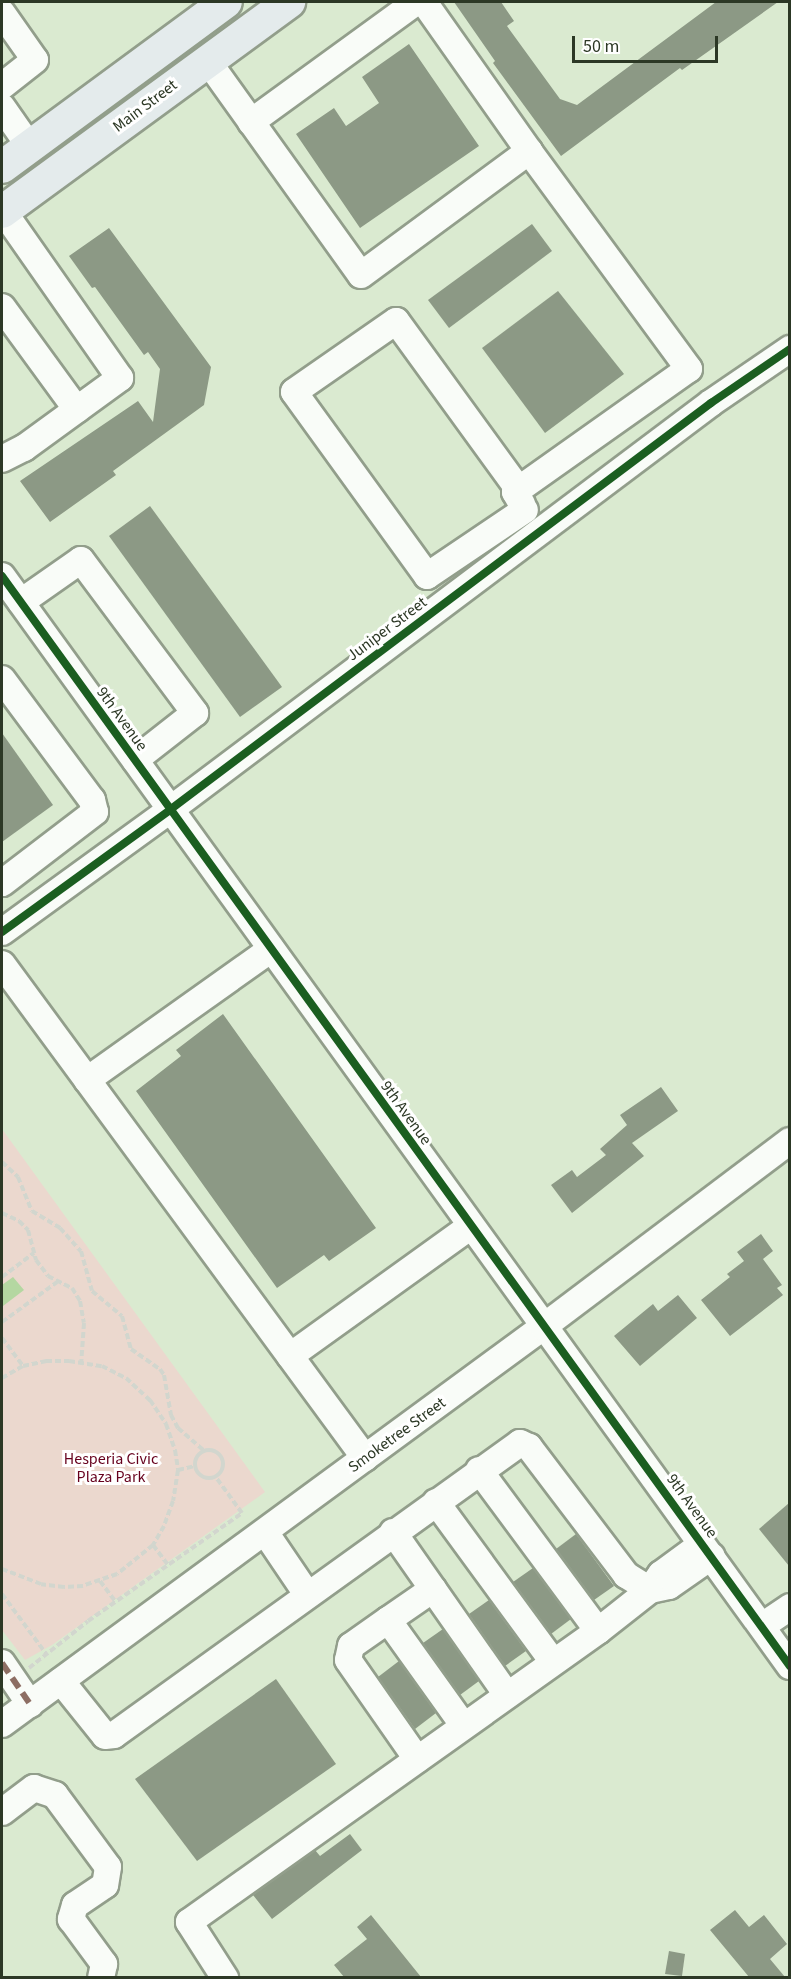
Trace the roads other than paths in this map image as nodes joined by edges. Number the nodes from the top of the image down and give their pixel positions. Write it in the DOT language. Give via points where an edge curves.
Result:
graph roads {
  1 [pos="260,2"];
  2 [pos="289,2"];
  3 [pos="416,2"];
  4 [pos="424,2"];
  5 [pos="207,7"];
  6 [pos="2,13"];
  7 [pos="212,57"];
  8 [pos="2,86"];
  9 [pos="2,107"];
  10 [pos="251,122"];
  11 [pos="30,147"];
  12 [pos="529,152"];
  13 [pos="2,167"];
  14 [pos="2,212"];
  15 [pos="2,307"];
  16 [pos="789,349"];
  17 [pos="689,369"];
  18 [pos="711,402"];
  19 [pos="77,410"];
  20 [pos="2,459"];
  21 [pos="522,500"];
  22 [pos="540,532"];
  23 [pos="2,576"];
  24 [pos="21,602"];
  25 [pos="2,679"];
  26 [pos="135,760"];
  27 [pos="171,809"];
  28 [pos="2,883"];
  29 [pos="3,927"];
  30 [pos="272,949"];
  31 [pos="2,964"];
  32 [pos="87,1080"];
  33 [pos="789,1141"];
  34 [pos="471,1226"];
  35 [pos="543,1327"];
  36 [pos="290,1356"];
  37 [pos="365,1458"];
  38 [pos="479,1470"];
  39 [pos="436,1502"];
  40 [pos="264,1532"];
  41 [pos="393,1532"];
  42 [pos="707,1550"];
  43 [pos="433,1588"];
  44 [pos="650,1590"];
  45 [pos="307,1594"];
  46 [pos="789,1607"];
  47 [pos="388,1620"];
  48 [pos="762,1626"];
  49 [pos="598,1630"];
  50 [pos="553,1662"];
  51 [pos="789,1666"];
  52 [pos="7,1671"];
  53 [pos="61,1681"];
  54 [pos="507,1695"];
  55 [pos="30,1704"];
  56 [pos="2,1724"];
  57 [pos="464,1726"];
  58 [pos="417,1759"];
  59 [pos="2,1812"];
  60 [pos="219,1975"];
  61 [pos="101,1977"];
  1 -- 7 [label="main road" via="246,12"];
  2 -- 7 [label="main road, Main Street"];
  3 -- 10 [label="street"];
  4 -- 12 [label="street"];
  5 -- 11 [label="main road"];
  6 -- 8 [label="street" via="35,60"];
  7 -- 10 [label="street"];
  7 -- 14 [label="main road, Main Street"];
  9 -- 11 [label="street"];
  10 -- 12 [label="street" via="361,275"];
  11 -- 13 [label="main road"];
  12 -- 17 [label="street"];
  14 -- 19 [label="street" via="120,378"];
  15 -- 19 [label="street"];
  16 -- 18 [label="street, Juniper Street"];
  17 -- 18 [label="street"];
  17 -- 21 [label="street"];
  18 -- 22 [label="street, Juniper Street"];
  19 -- 20 [label="street"];
  21 -- 21 [label="street" via="427,576 294,392 396,321"];
  21 -- 22 [label="street"];
  22 -- 27 [label="street, Juniper Street"];
  23 -- 24 [label="street, 9th Avenue"];
  24 -- 26 [label="street, 9th Avenue"];
  24 -- 26 [label="street" via="81,560 195,713"];
  25 -- 28 [label="street" via="92,800 95,812"];
  26 -- 27 [label="street, 9th Avenue"];
  27 -- 29 [label="street, Juniper Street"];
  27 -- 30 [label="street, 9th Avenue"];
  30 -- 32 [label="street"];
  30 -- 34 [label="street, 9th Avenue"];
  31 -- 32 [label="street"];
  32 -- 36 [label="street"];
  33 -- 35 [label="street, Smoketree Street"];
  34 -- 35 [label="street, 9th Avenue"];
  34 -- 36 [label="street"];
  35 -- 37 [label="street, Smoketree Street"];
  35 -- 42 [label="street, 9th Avenue"];
  36 -- 37 [label="street"];
  37 -- 40 [label="street, Smoketree Street"];
  38 -- 39 [label="street"];
  38 -- 44 [label="street" via="520,1443 530,1447 626,1575"];
  38 -- 49 [label="street"];
  39 -- 41 [label="street"];
  39 -- 50 [label="street"];
  40 -- 45 [label="street"];
  40 -- 53 [label="street, Smoketree Street"];
  41 -- 43 [label="street"];
  41 -- 45 [label="street"];
  42 -- 44 [label="street" via="661,1574"];
  42 -- 48 [label="street, 9th Avenue"];
  43 -- 47 [label="street"];
  43 -- 54 [label="street"];
  44 -- 49 [label="street"];
  45 -- 53 [label="street" via="114,1735 105,1736"];
  46 -- 48 [label="street"];
  47 -- 57 [label="street"];
  47 -- 58 [label="street" via="351,1646 348,1660"];
  48 -- 51 [label="street, 9th Avenue"];
  49 -- 50 [label="street"];
  50 -- 54 [label="street"];
  52 -- 55 [label="street"];
  53 -- 55 [label="street, Smoketree Street"];
  54 -- 57 [label="street"];
  55 -- 56 [label="street, Smoketree Street"];
  57 -- 58 [label="street"];
  58 -- 60 [label="street" via="189,1922"];
  59 -- 61 [label="street" via="34,1788 55,1795 108,1867 105,1885 75,1905 71,1919 104,1965"];
}
